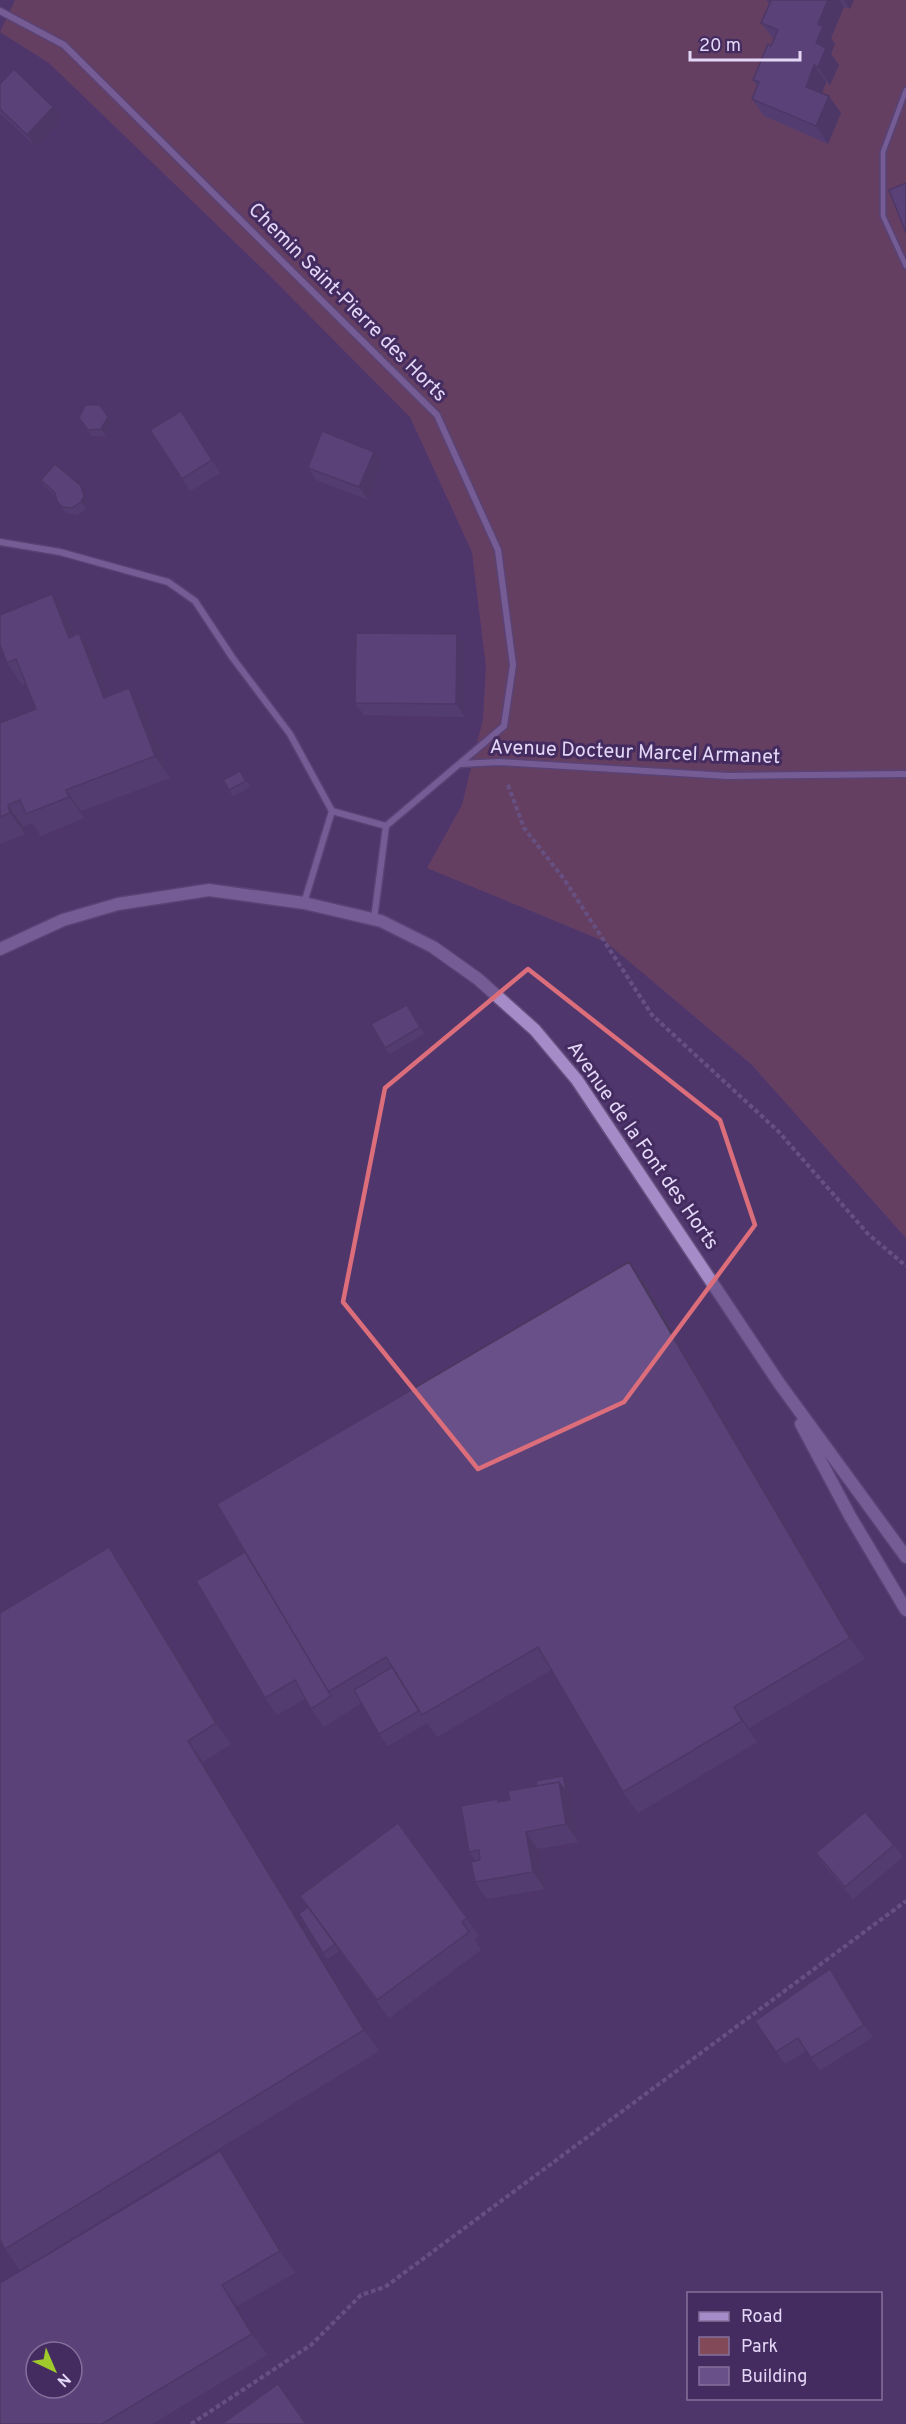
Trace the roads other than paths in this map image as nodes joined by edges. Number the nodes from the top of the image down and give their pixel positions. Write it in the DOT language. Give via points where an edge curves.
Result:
graph roads {
  1 [pos="0,11"];
  2 [pos="906,90"];
  3 [pos="906,266"];
  4 [pos="0,542"];
  5 [pos="460,764"];
  6 [pos="906,774"];
  7 [pos="332,812"];
  8 [pos="386,826"];
  9 [pos="304,903"];
  10 [pos="374,920"];
  11 [pos="0,949"];
  12 [pos="779,1383"];
  13 [pos="906,1557"];
  14 [pos="906,1610"];
  1 -- 5 [label="street, Chemin Saint-Pierre des Horts" via="64,45 436,415 498,550 513,665 504,726"];
  2 -- 3 [label="lane" via="883,152 883,216"];
  4 -- 7 [label="street" via="60,552 168,582 195,601 290,734"];
  5 -- 6 [label="street, Avenue Docteur Marcel Armanet" via="499,762 728,776"];
  5 -- 8 [label="street"];
  7 -- 8 [label="street"];
  7 -- 9 [label="street"];
  8 -- 10 [label="street"];
  9 -- 10 [label="main road, Avenue de la Font des Horts"];
  9 -- 11 [label="main road, Avenue de la Font des Horts" via="209,890 118,904 63,920"];
  10 -- 12 [label="main road, Avenue de la Font des Horts" via="433,947 478,979 535,1030 577,1080"];
  12 -- 13 [label="main road, Avenue de la Font des Horts"];
  12 -- 14 [label="main road, Avenue de la Font des Horts"];
}
